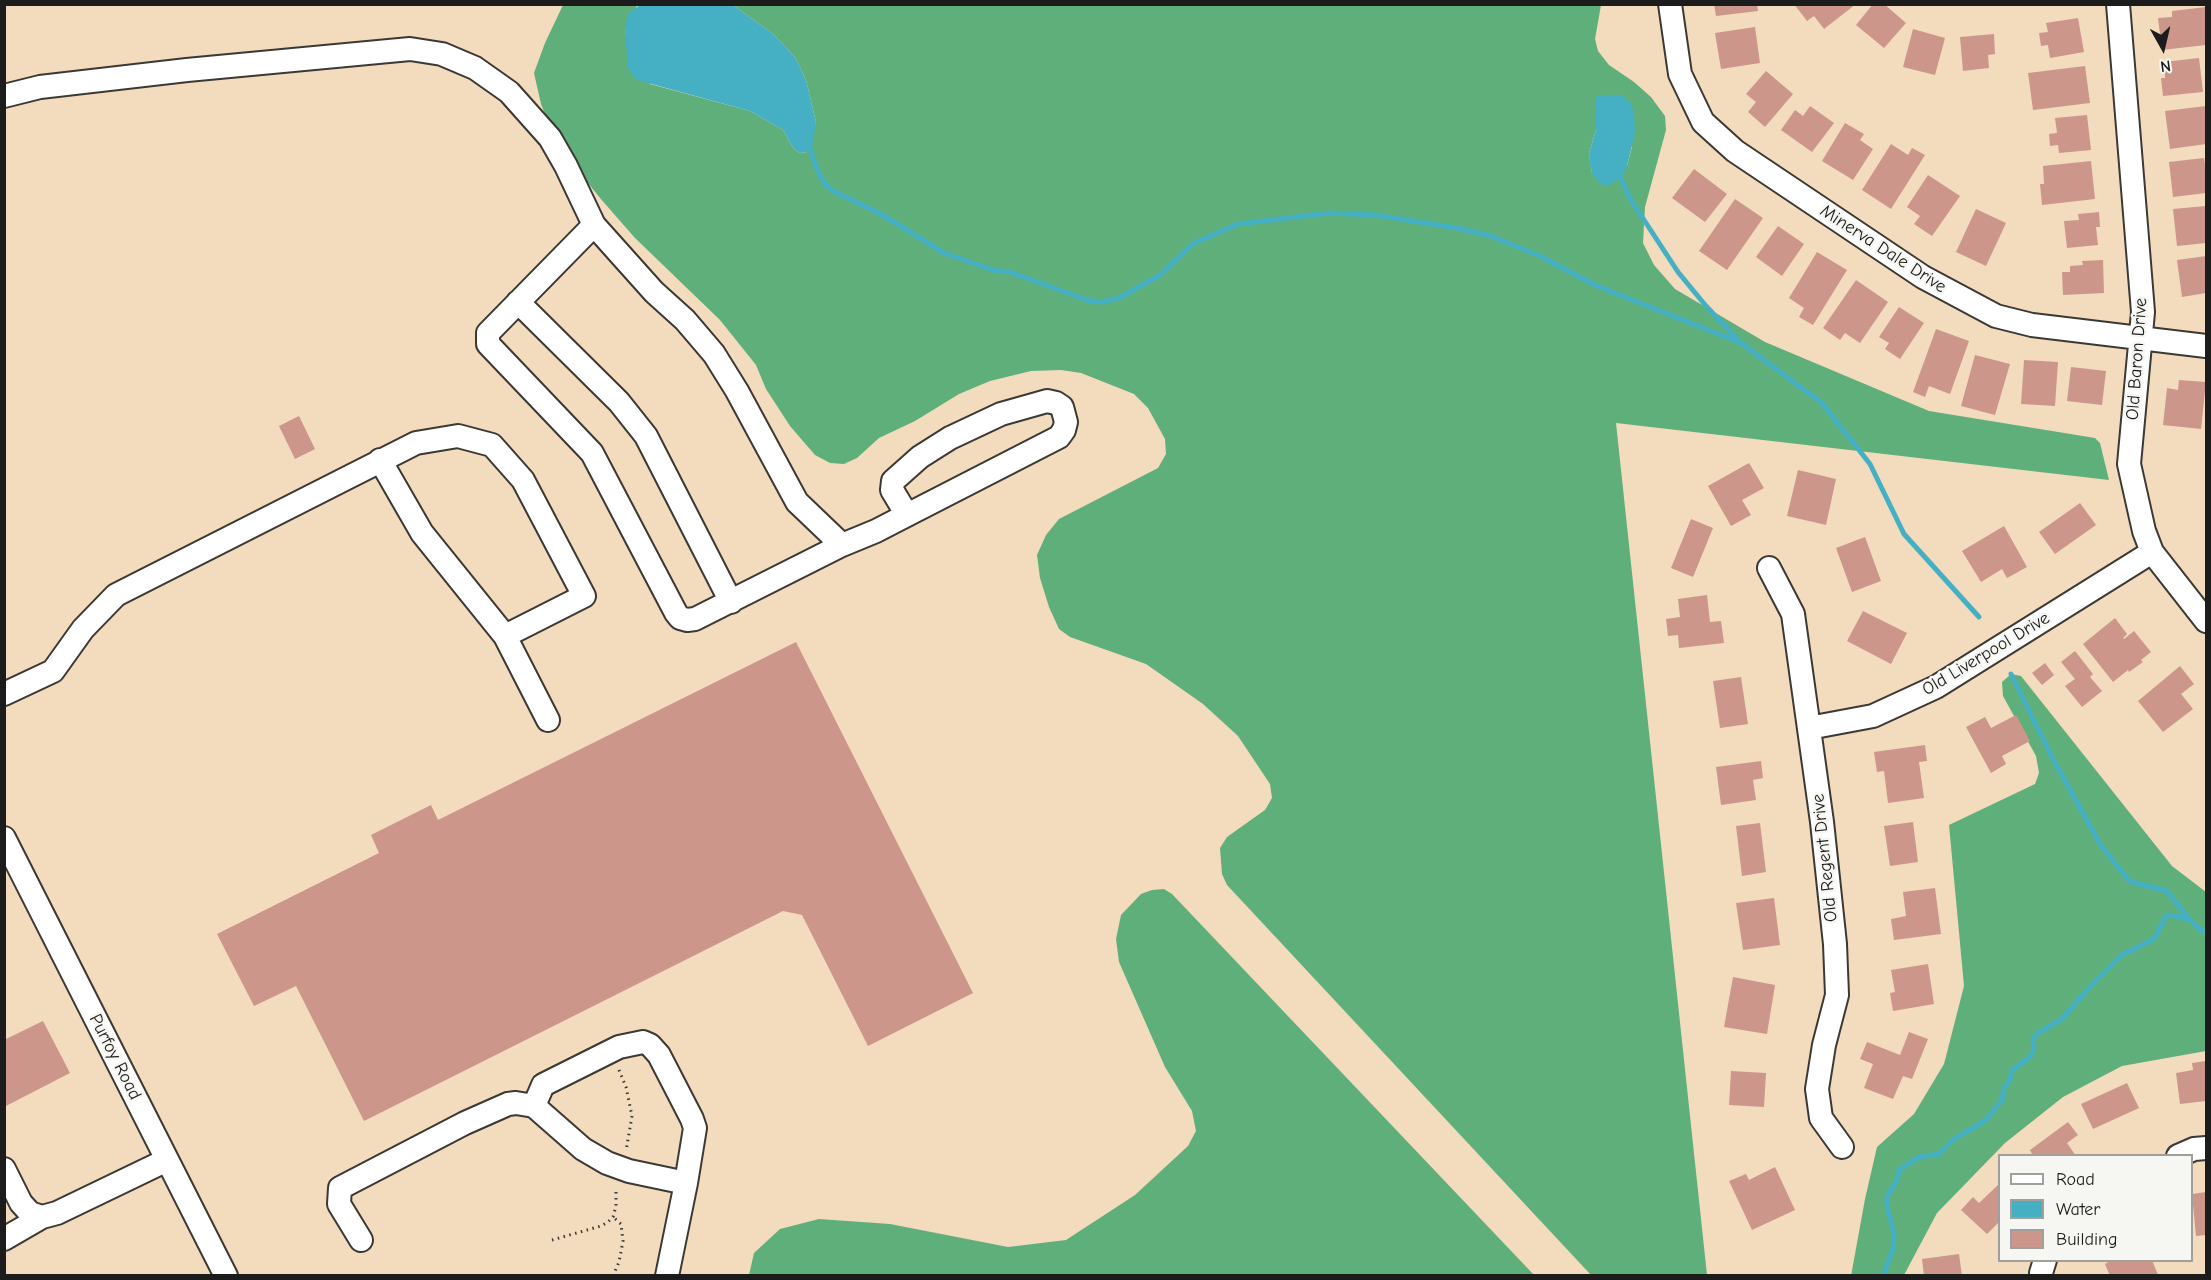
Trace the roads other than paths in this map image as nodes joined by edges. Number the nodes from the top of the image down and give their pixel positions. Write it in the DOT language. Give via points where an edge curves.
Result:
graph roads {
  1 [pos="1670,4"];
  2 [pos="2118,4"];
  3 [pos="4,96"];
  4 [pos="594,225"];
  5 [pos="518,302"];
  6 [pos="2142,338"];
  7 [pos="2206,346"];
  8 [pos="380,460"];
  9 [pos="908,515"];
  10 [pos="842,545"];
  11 [pos="2152,552"];
  12 [pos="1769,568"];
  13 [pos="731,602"];
  14 [pos="2206,621"];
  15 [pos="505,636"];
  16 [pos="4,694"];
  17 [pos="548,720"];
  18 [pos="1809,728"];
  19 [pos="4,838"];
  20 [pos="534,1106"];
  21 [pos="1842,1147"];
  22 [pos="2206,1148"];
  23 [pos="2181,1154"];
  24 [pos="167,1160"];
  25 [pos="4,1169"];
  26 [pos="686,1183"];
  27 [pos="42,1217"];
  28 [pos="4,1239"];
  29 [pos="361,1240"];
  30 [pos="226,1275"];
  31 [pos="668,1275"];
  1 -- 6 [label="street, Minerva Dale Drive" via="1680,74 1702,122 1735,151 1923,277 1996,316 2032,325"];
  2 -- 6 [label="street, Old Baron Drive" via="2142,290"];
  3 -- 4 [label="street" via="40,87 366,52 410,49 442,54 475,68 509,92 532,115 566,166"];
  4 -- 5 [label="street"];
  4 -- 10 [label="street" via="714,354 786,486 797,502"];
  5 -- 13 [label="street" via="612,395 646,436"];
  5 -- 13 [label="street" via="489,333 488,344 592,453 676,613 680,618 694,619"];
  6 -- 7 [label="street, Minerva Dale Drive"];
  6 -- 11 [label="street, Old Baron Drive" via="2129,464"];
  8 -- 15 [label="street" via="422,533"];
  8 -- 15 [label="street" via="416,443 458,436 492,445 523,480 584,596"];
  8 -- 16 [label="street" via="116,596 83,629 53,671"];
  9 -- 9 [label="street" via="1059,437 1066,422 1062,407 1047,401 1001,414 920,457 892,481 892,490"];
  9 -- 10 [label="street"];
  10 -- 13 [label="street"];
  11 -- 14 [label="street, Old Baron Drive"];
  11 -- 18 [label="street, Old Liverpool Drive" via="1936,687 1873,716"];
  12 -- 18 [label="street, Old Regent Drive" via="1793,614"];
  15 -- 17 [label="street"];
  18 -- 21 [label="street, Old Regent Drive" via="1835,944 1837,995 1817,1089 1821,1118"];
  19 -- 24 [label="street, Purfoy Road"];
  20 -- 26 [label="street" via="583,1149 607,1162 628,1171"];
  20 -- 26 [label="street" via="543,1085 619,1047 634,1042 650,1045 659,1055 695,1128"];
  20 -- 29 [label="street" via="508,1104 340,1188 339,1204"];
  22 -- 23 [label="street"];
  24 -- 27 [label="street" via="57,1214"];
  24 -- 30 [label="street, Purfoy Road"];
  25 -- 27 [label="street" via="21,1203 30,1213"];
  26 -- 31 [label="street"];
  27 -- 28 [label="street"];
}
